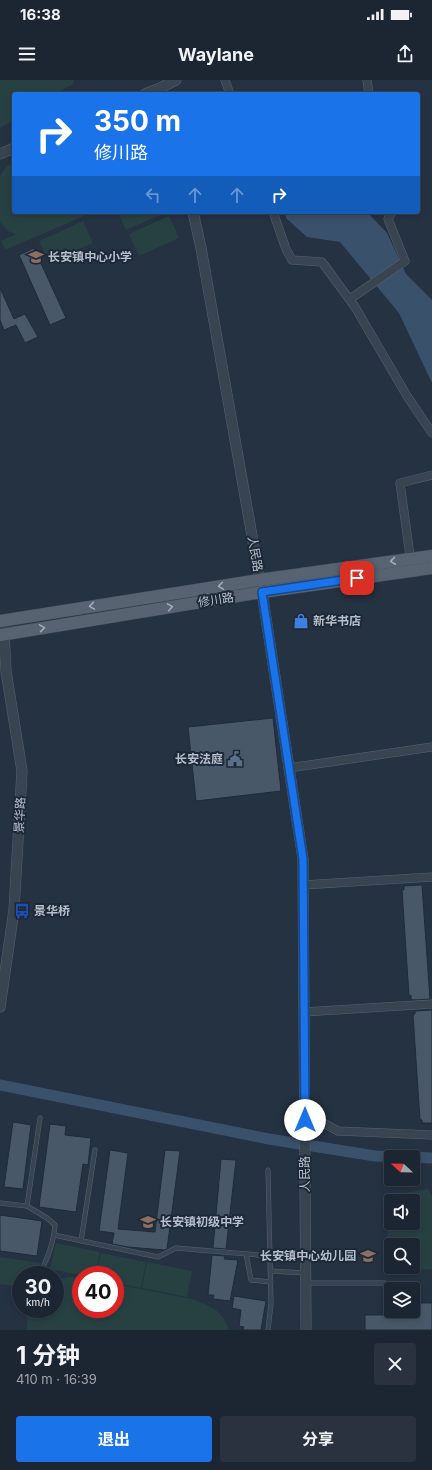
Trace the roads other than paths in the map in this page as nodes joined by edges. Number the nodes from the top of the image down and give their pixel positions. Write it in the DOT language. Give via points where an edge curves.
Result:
graph roads {
  1 [pos="176,80"];
  2 [pos="225,80"];
  3 [pos="367,80"];
  4 [pos="164,90"];
  5 [pos="229,92"];
  6 [pos="369,92"];
  7 [pos="12,149"];
  8 [pos="0,154"];
  9 [pos="193,214"];
  10 [pos="274,214"];
  11 [pos="391,214"];
  12 [pos="350,299"];
  13 [pos="432,433"];
  14 [pos="432,475"];
  15 [pos="432,556"];
  16 [pos="411,565"];
  17 [pos="432,568"];
  18 [pos="259,580"];
  19 [pos="262,592"];
  20 [pos="0,621"];
  21 [pos="1,631"];
  22 [pos="432,748"];
  23 [pos="289,768"];
  24 [pos="432,877"];
  25 [pos="303,885"];
  26 [pos="432,1004"];
  27 [pos="0,1007"];
  28 [pos="304,1012"];
  29 [pos="305,1116"];
  30 [pos="40,1118"];
  31 [pos="432,1135"];
  32 [pos="95,1150"];
  33 [pos="268,1170"];
  34 [pos="0,1203"];
  35 [pos="27,1206"];
  36 [pos="54,1235"];
  37 [pos="81,1241"];
  38 [pos="246,1254"];
  39 [pos="270,1256"];
  40 [pos="44,1265"];
  41 [pos="270,1271"];
  42 [pos="306,1278"];
  43 [pos="271,1282"];
  44 [pos="384,1283"];
  45 [pos="268,1330"];
  46 [pos="306,1330"];
  1 -- 4 [label="street"];
  2 -- 5 [label="street"];
  3 -- 6 [label="street"];
  7 -- 8 [label="street"];
  9 -- 18 [label="street, 人民路" via="203,255"];
  10 -- 12 [label="street" via="292,260 322,262"];
  11 -- 12 [label="street" via="388,220 406,261"];
  12 -- 13 [label="street" via="407,396"];
  14 -- 16 [label="street" via="400,483"];
  15 -- 16 [label="main road, 修川路"];
  16 -- 17 [label="main road, 修川路"];
  16 -- 18 [label="main road, 修川路, one-way"];
  16 -- 19 [label="main road, 修川路"];
  18 -- 19 [label="street, 人民路"];
  18 -- 20 [label="main road, 修川路, one-way"];
  21 -- 19 [label="main road, 修川路, one-way"];
  19 -- 23 [label="street, 人民路"];
  21 -- 27 [label="street, 景华路" via="22,771 14,910"];
  22 -- 23 [label="street"];
  23 -- 25 [label="street, 人民路" via="303,859"];
  24 -- 25 [label="street"];
  25 -- 28 [label="street, 人民路"];
  26 -- 28 [label="street"];
  28 -- 29 [label="street, 人民路"];
  29 -- 31 [label="street" via="338,1130"];
  29 -- 42 [label="street, 人民路"];
  30 -- 35 [label="lane"];
  32 -- 37 [label="lane"];
  33 -- 39 [label="lane"];
  34 -- 35 [label="lane"];
  35 -- 36 [label="lane" via="55,1225"];
  36 -- 37 [label="lane"];
  36 -- 40 [label="lane"];
  37 -- 38 [label="lane" via="158,1257 176,1248"];
  38 -- 39 [label="lane"];
  38 -- 43 [label="lane" via="251,1280"];
  39 -- 41 [label="lane"];
  41 -- 42 [label="lane"];
  41 -- 43 [label="lane"];
  42 -- 44 [label="lane"];
  42 -- 46 [label="street, 人民路"];
  43 -- 45 [label="lane"];
}
